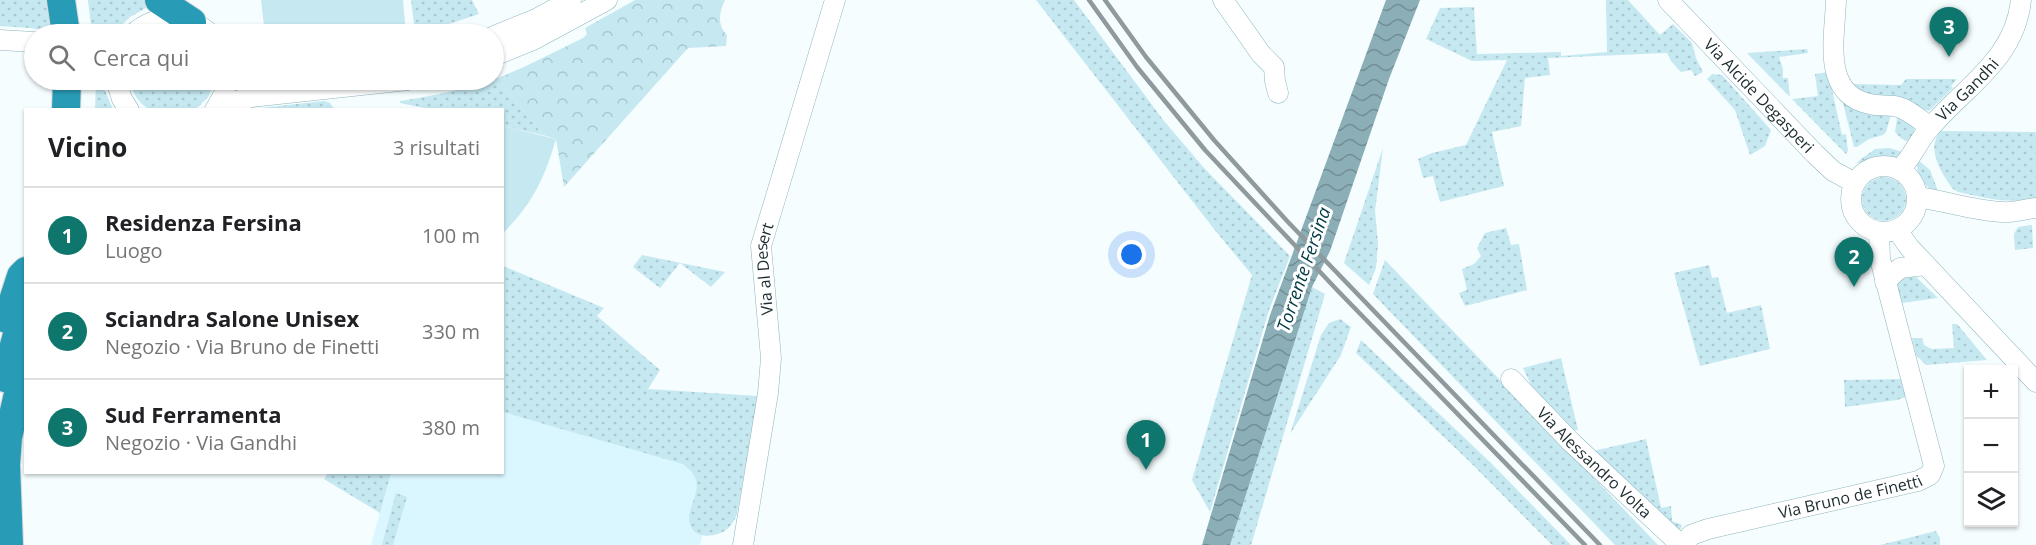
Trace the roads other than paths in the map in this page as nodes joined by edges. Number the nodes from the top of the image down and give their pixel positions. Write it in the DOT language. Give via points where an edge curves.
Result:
graph roads {
  1 [pos="61,0"];
  2 [pos="79,0"];
  3 [pos="159,0"];
  4 [pos="571,0"];
  5 [pos="607,0"];
  6 [pos="835,0"];
  7 [pos="1223,0"];
  8 [pos="1668,0"];
  9 [pos="1836,0"];
  10 [pos="2021,0"];
  11 [pos="65,24"];
  12 [pos="83,24"];
  13 [pos="149,24"];
  14 [pos="193,24"];
  15 [pos="196,24"];
  16 [pos="504,32"];
  17 [pos="0,40"];
  18 [pos="24,41"];
  19 [pos="504,52"];
  20 [pos="90,90"];
  21 [pos="101,90"];
  22 [pos="225,90"];
  23 [pos="321,90"];
  24 [pos="1278,93"];
  25 [pos="68,108"];
  26 [pos="126,108"];
  27 [pos="216,108"];
  28 [pos="219,108"];
  29 [pos="1930,127"];
  30 [pos="1899,170"];
  31 [pos="1855,183"];
  32 [pos="1917,198"];
  33 [pos="2036,208"];
  34 [pos="1888,231"];
  35 [pos="1926,265"];
  36 [pos="24,273"];
  37 [pos="1885,282"];
  38 [pos="24,317"];
  39 [pos="0,341"];
  40 [pos="24,364"];
  41 [pos="1511,379"];
  42 [pos="2036,382"];
  43 [pos="13,397"];
  44 [pos="9,545"];
  45 [pos="743,545"];
  46 [pos="1683,545"];
  1 -- 11 [label="highway"];
  2 -- 12 [label="highway"];
  3 -- 15 [label="highway"];
  4 -- 16 [label="street"];
  5 -- 19 [label="street"];
  6 -- 45 [label="street, Via al Desert" via="761,246 771,358"];
  7 -- 24 [label="street" via="1274,67"];
  8 -- 31 [label="street, Via Alcide Degasperi" via="1815,154 1833,171"];
  9 -- 29 [label="street" via="1834,68 1841,86 1857,100 1896,106"];
  10 -- 29 [label="street, Via Gandhi" via="2017,21 1997,60"];
  13 -- 14 [label="street" via="161,19 181,19"];
  17 -- 18 [label="street"];
  20 -- 25 [label="highway"];
  21 -- 26 [label="street"];
  22 -- 27 [label="street"];
  23 -- 28 [label="street" via="252,98"];
  29 -- 30 [label="street, Via Gandhi"];
  30 -- 31 [label="street" via="1877,167"];
  30 -- 32 [label="street" via="1910,179"];
  31 -- 34 [label="street" via="1851,198 1854,214 1864,226"];
  32 -- 33 [label="street" via="1980,210"];
  32 -- 34 [label="street" via="1911,219"];
  34 -- 35 [label="street"];
  34 -- 37 [label="street, Via Bruno de Finetti" via="1880,259"];
  35 -- 37 [label="street" via="1900,268"];
  35 -- 42 [label="street"];
  36 -- 39 [label="highway"];
  37 -- 46 [label="street, Via Bruno de Finetti" via="1934,466 1930,475 1708,529 1691,535"];
  38 -- 43 [label="highway"];
  40 -- 43 [label="highway"];
  41 -- 46 [label="street, Via Alessandro Volta" via="1572,443"];
  43 -- 44 [label="highway" via="6,465"];
}
